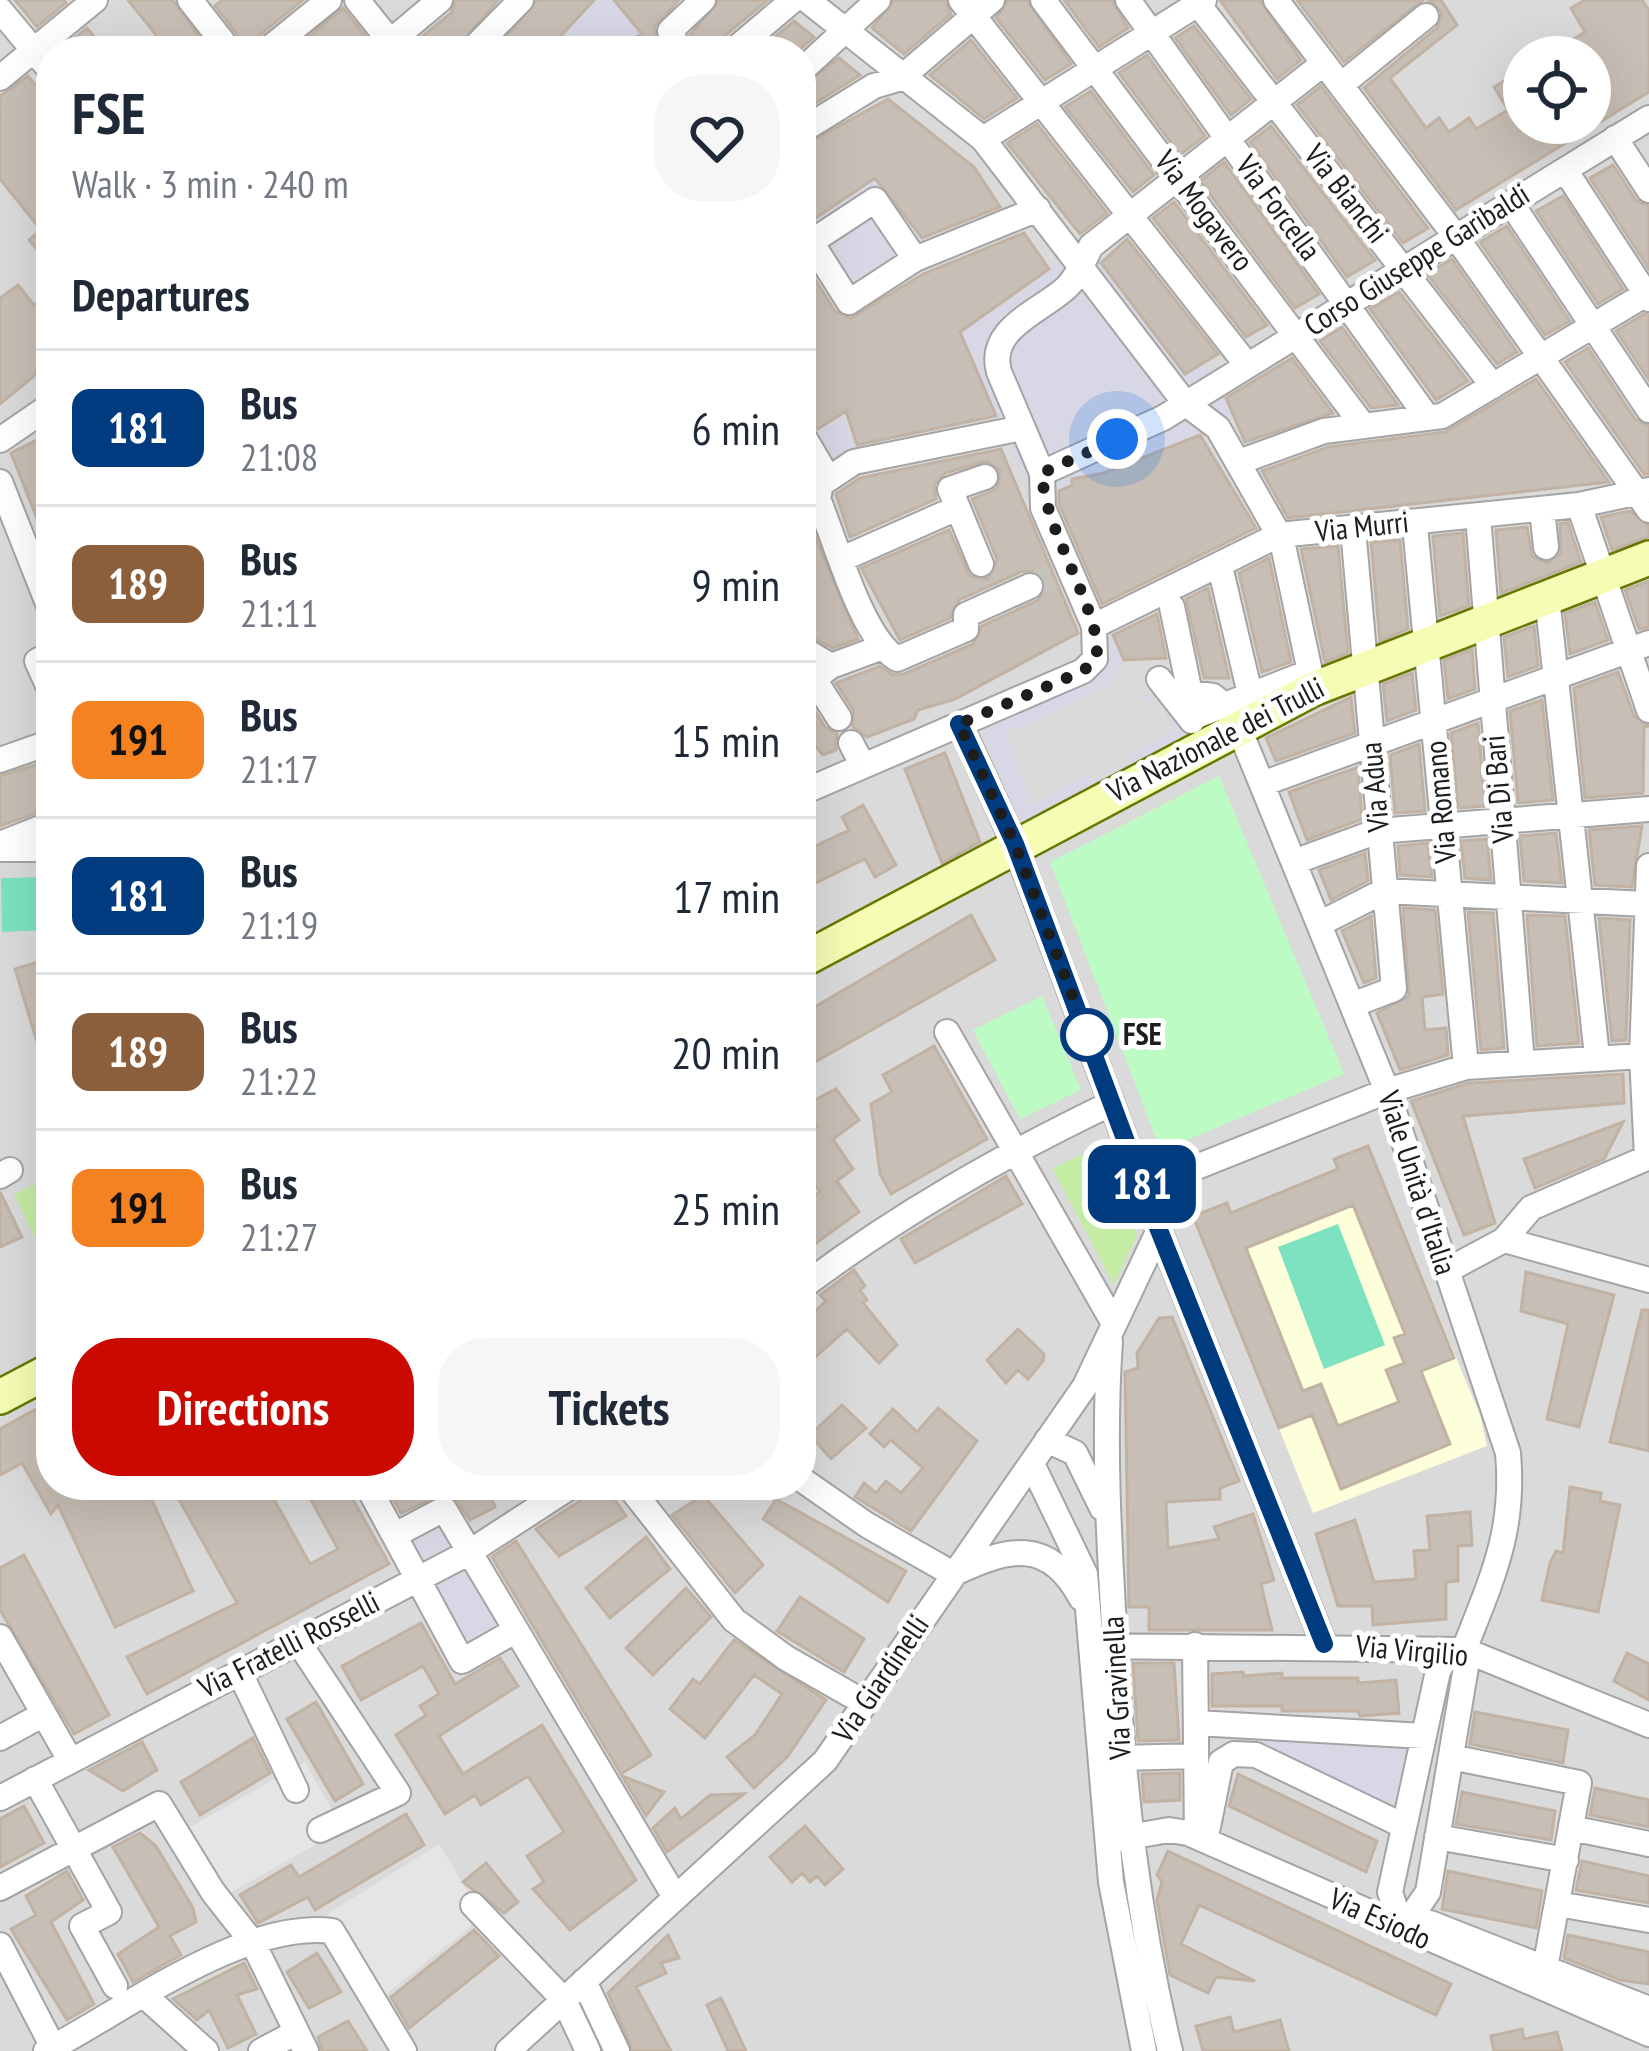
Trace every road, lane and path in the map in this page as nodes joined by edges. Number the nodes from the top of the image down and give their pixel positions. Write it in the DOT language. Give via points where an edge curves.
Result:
graph roads {
  1 [pos="95,0"];
  2 [pos="329,0"];
  3 [pos="357,0"];
  4 [pos="440,0"];
  5 [pos="520,0"];
  6 [pos="703,0"];
  7 [pos="793,0"];
  8 [pos="807,0"];
  9 [pos="878,0"];
  10 [pos="1043,0"];
  11 [pos="1127,0"];
  12 [pos="1276,0"];
  13 [pos="1201,2"];
  14 [pos="199,3"];
  15 [pos="976,5"];
  16 [pos="0,10"];
  17 [pos="1426,16"];
  18 [pos="845,31"];
  19 [pos="1151,33"];
  20 [pos="51,36"];
  21 [pos="220,36"];
  22 [pos="285,36"];
  23 [pos="381,36"];
  24 [pos="402,36"];
  25 [pos="485,36"];
  26 [pos="678,36"];
  27 [pos="751,36"];
  28 [pos="34,50"];
  29 [pos="36,52"];
  30 [pos="816,57"];
  31 [pos="1324,63"];
  32 [pos="1096,68"];
  33 [pos="0,78"];
  34 [pos="901,78"];
  35 [pos="1341,85"];
  36 [pos="1041,101"];
  37 [pos="1275,101"];
  38 [pos="1649,118"];
  39 [pos="816,122"];
  40 [pos="1616,138"];
  41 [pos="983,139"];
  42 [pos="1228,139"];
  43 [pos="1564,170"];
  44 [pos="1180,179"];
  45 [pos="1649,190"];
  46 [pos="1510,203"];
  47 [pos="1038,209"];
  48 [pos="1132,215"];
  49 [pos="816,235"];
  50 [pos="1456,237"];
  51 [pos="816,255"];
  52 [pos="915,259"];
  53 [pos="1081,266"];
  54 [pos="1404,269"];
  55 [pos="1647,297"];
  56 [pos="1347,304"];
  57 [pos="1594,327"];
  58 [pos="1298,334"];
  59 [pos="1543,357"];
  60 [pos="1247,365"];
  61 [pos="1493,386"];
  62 [pos="1185,403"];
  63 [pos="1649,410"];
  64 [pos="36,415"];
  65 [pos="1427,417"];
  66 [pos="1362,424"];
  67 [pos="1022,428"];
  68 [pos="0,440"];
  69 [pos="1239,462"];
  70 [pos="1042,473"];
  71 [pos="985,477"];
  72 [pos="0,482"];
  73 [pos="816,494"];
  74 [pos="1646,497"];
  75 [pos="1579,505"];
  76 [pos="955,509"];
  77 [pos="1542,509"];
  78 [pos="1478,516"];
  79 [pos="1416,536"];
  80 [pos="1354,540"];
  81 [pos="1282,542"];
  82 [pos="1546,547"];
  83 [pos="36,550"];
  84 [pos="1649,558"];
  85 [pos="842,559"];
  86 [pos="1604,574"];
  87 [pos="1222,575"];
  88 [pos="1050,576"];
  89 [pos="986,583"];
  90 [pos="1547,597"];
  91 [pos="1172,608"];
  92 [pos="1485,621"];
  93 [pos="1094,626"];
  94 [pos="1426,642"];
  95 [pos="1640,646"];
  96 [pos="889,654"];
  97 [pos="816,656"];
  98 [pos="831,665"];
  99 [pos="1366,668"];
  100 [pos="816,677"];
  101 [pos="1558,677"];
  102 [pos="1159,679"];
  103 [pos="816,682"];
  104 [pos="1492,702"];
  105 [pos="1237,708"];
  106 [pos="1649,710"];
  107 [pos="839,718"];
  108 [pos="1434,723"];
  109 [pos="959,724"];
  110 [pos="1196,731"];
  111 [pos="36,747"];
  112 [pos="1371,747"];
  113 [pos="0,760"];
  114 [pos="816,782"];
  115 [pos="1262,784"];
  116 [pos="1649,809"];
  117 [pos="1573,814"];
  118 [pos="1502,820"];
  119 [pos="1443,825"];
  120 [pos="36,830"];
  121 [pos="1378,831"];
  122 [pos="1015,844"];
  123 [pos="0,846"];
  124 [pos="36,848"];
  125 [pos="1294,862"];
  126 [pos="1649,866"];
  127 [pos="1384,891"];
  128 [pos="1450,894"];
  129 [pos="1508,896"];
  130 [pos="1580,900"];
  131 [pos="1646,904"];
  132 [pos="1319,924"];
  133 [pos="816,954"];
  134 [pos="1352,1005"];
  135 [pos="947,1032"];
  136 [pos="1597,1056"];
  137 [pos="1642,1056"];
  138 [pos="1522,1063"];
  139 [pos="1466,1067"];
  140 [pos="1388,1091"];
  141 [pos="1112,1103"];
  142 [pos="1013,1151"];
  143 [pos="1648,1157"];
  144 [pos="1144,1188"];
  145 [pos="1159,1230"];
  146 [pos="1504,1240"];
  147 [pos="1446,1271"];
  148 [pos="816,1277"];
  149 [pos="1649,1280"];
  150 [pos="1112,1321"];
  151 [pos="36,1378"];
  152 [pos="0,1397"];
  153 [pos="1047,1440"];
  154 [pos="1032,1464"];
  155 [pos="816,1490"];
  156 [pos="375,1500"];
  157 [pos="550,1500"];
  158 [pos="640,1500"];
  159 [pos="1108,1522"];
  160 [pos="395,1535"];
  161 [pos="468,1553"];
  162 [pos="953,1574"];
  163 [pos="418,1578"];
  164 [pos="1088,1611"];
  165 [pos="515,1631"];
  166 [pos="0,1638"];
  167 [pos="297,1640"];
  168 [pos="1324,1644"];
  169 [pos="1195,1645"];
  170 [pos="1102,1646"];
  171 [pos="1464,1650"];
  172 [pos="239,1671"];
  173 [pos="865,1703"];
  174 [pos="44,1714"];
  175 [pos="1196,1723"];
  176 [pos="1649,1725"];
  177 [pos="1237,1726"];
  178 [pos="1424,1736"];
  179 [pos="0,1738"];
  180 [pos="1234,1754"];
  181 [pos="1196,1756"];
  182 [pos="1450,1757"];
  183 [pos="1120,1758"];
  184 [pos="70,1760"];
  185 [pos="35,1779"];
  186 [pos="296,1790"];
  187 [pos="0,1798"];
  188 [pos="1405,1826"];
  189 [pos="1571,1828"];
  190 [pos="320,1830"];
  191 [pos="1437,1837"];
  192 [pos="1118,1839"];
  193 [pos="1201,1839"];
  194 [pos="1649,1844"];
  195 [pos="75,1849"];
  196 [pos="1566,1859"];
  197 [pos="0,1888"];
  198 [pos="675,1897"];
  199 [pos="1558,1904"];
  200 [pos="473,1905"];
  201 [pos="1649,1920"];
  202 [pos="1430,1923"];
  203 [pos="1402,1930"];
  204 [pos="253,1942"];
  205 [pos="0,1946"];
  206 [pos="1545,1968"];
  207 [pos="584,1981"];
  208 [pos="115,1987"];
  209 [pos="146,1997"];
  210 [pos="564,2000"];
  211 [pos="1649,2009"];
  212 [pos="1649,2034"];
  213 [pos="300,2042"];
  214 [pos="51,2050"];
  215 [pos="206,2051"];
  216 [pos="261,2051"];
  217 [pos="404,2051"];
  218 [pos="508,2051"];
  219 [pos="588,2051"];
  220 [pos="617,2051"];
  221 [pos="1144,2051"];
  222 [pos="1169,2051"];
  1 -- 20 [label="street"];
  2 -- 22 [label="street"];
  3 -- 23 [label="street"];
  4 -- 24 [label="street"];
  5 -- 25 [label="street"];
  6 -- 26 [label="street"];
  7 -- 27 [label="street"];
  8 -- 18 [label="street"];
  9 -- 18 [label="street"];
  10 -- 32 [label="street, Via Mogavero"];
  11 -- 19 [label="street, Via Forcella"];
  12 -- 31 [label="street"];
  13 -- 19 [label="street"];
  13 -- 37 [label="street, Via Bianchi"];
  14 -- 21 [label="street"];
  15 -- 34 [label="street"];
  15 -- 36 [label="street"];
  16 -- 28 [label="street"];
  17 -- 35 [label="street"];
  18 -- 30 [label="street"];
  18 -- 34 [label="street"];
  19 -- 32 [label="street"];
  19 -- 42 [label="street, Via Forcella"];
  28 -- 29 [label="street"];
  28 -- 33 [label="street"];
  31 -- 35 [label="street"];
  31 -- 37 [label="street"];
  32 -- 36 [label="street"];
  32 -- 44 [label="street, Via Mogavero"];
  34 -- 39 [label="street"];
  34 -- 41 [label="street"];
  35 -- 50 [label="street"];
  36 -- 41 [label="street"];
  36 -- 48 [label="street"];
  37 -- 42 [label="street"];
  37 -- 54 [label="street, Via Bianchi"];
  38 -- 40 [label="street, Corso Giuseppe Garibaldi"];
  40 -- 43 [label="street, Corso Giuseppe Garibaldi"];
  40 -- 45 [label="street"];
  41 -- 47 [label="street"];
  42 -- 44 [label="street"];
  42 -- 56 [label="street, Via Forcella"];
  43 -- 46 [label="street, Corso Giuseppe Garibaldi"];
  43 -- 55 [label="street"];
  44 -- 48 [label="street"];
  44 -- 58 [label="street, Via Mogavero"];
  46 -- 50 [label="street, Corso Giuseppe Garibaldi"];
  46 -- 57 [label="street"];
  47 -- 52 [label="street"];
  47 -- 53 [label="street"];
  48 -- 53 [label="street" via="1091,246"];
  48 -- 60 [label="street"];
  49 -- 52 [label="street" via="875,200"];
  50 -- 54 [label="street, Corso Giuseppe Garibaldi"];
  50 -- 59 [label="street"];
  51 -- 52 [label="street" via="849,302"];
  53 -- 62 [label="street"];
  53 -- 67 [label="street" via="1070,284 1000,338 995,357"];
  54 -- 56 [label="street, Corso Giuseppe Garibaldi"];
  54 -- 61 [label="street, Via Bianchi"];
  55 -- 57 [label="street"];
  56 -- 58 [label="street, Corso Giuseppe Garibaldi"];
  56 -- 65 [label="street, Via Forcella"];
  57 -- 59 [label="street"];
  57 -- 63 [label="street"];
  58 -- 60 [label="street, Corso Giuseppe Garibaldi"];
  58 -- 66 [label="street, Via Mogavero"];
  59 -- 61 [label="street"];
  59 -- 74 [label="street"];
  60 -- 62 [label="street, Corso Giuseppe Garibaldi"];
  61 -- 65 [label="street"];
  62 -- 69 [label="street" via="1218,428"];
  62 -- 70 [label="street, Corso Giuseppe Garibaldi"];
  64 -- 68 [label="street"];
  65 -- 66 [label="street"];
  66 -- 69 [label="street"];
  67 -- 70 [label="street"];
  67 -- 73 [label="street" via="854,462"];
  69 -- 81 [label="street"];
  70 -- 88 [label="street"];
  71 -- 76 [label="street" via="950,489"];
  72 -- 83 [label="street"];
  73 -- 85 [label="street"];
  74 -- 75 [label="street, Via Murri"];
  75 -- 77 [label="street, Via Murri"];
  75 -- 86 [label="street"];
  76 -- 85 [label="street"];
  76 -- 89 [label="street"];
  77 -- 78 [label="street, Via Murri"];
  77 -- 82 [label="street"];
  78 -- 81 [label="street, Via Murri"];
  78 -- 92 [label="street, Via Di Bari"];
  79 -- 94 [label="street, Via Romano"];
  80 -- 99 [label="street, Via Adua"];
  81 -- 93 [label="street, Via Murri"];
  81 -- 105 [label="street" via="1310,672"];
  84 -- 86 [label="street, Via Nazionale dei Trulli"];
  85 -- 96 [label="street"];
  86 -- 90 [label="street, Via Nazionale dei Trulli"];
  86 -- 95 [label="street"];
  87 -- 105 [label="street, Viale Unità d'Italia"];
  88 -- 89 [label="street"];
  88 -- 93 [label="street"];
  89 -- 96 [label="street" via="966,629"];
  90 -- 92 [label="street, Via Nazionale dei Trulli"];
  90 -- 101 [label="street"];
  91 -- 105 [label="street" via="1190,693"];
  92 -- 94 [label="street, Via Nazionale dei Trulli"];
  92 -- 104 [label="street, Via Di Bari"];
  93 -- 109 [label="street" via="1096,659 1083,671"];
  94 -- 99 [label="street, Via Nazionale dei Trulli"];
  94 -- 108 [label="street, Via Romano"];
  95 -- 101 [label="street"];
  95 -- 106 [label="street"];
  96 -- 98 [label="street"];
  97 -- 98 [label="street"];
  98 -- 100 [label="street"];
  99 -- 105 [label="street, Via Nazionale dei Trulli"];
  99 -- 112 [label="street, Via Adua"];
  101 -- 104 [label="street"];
  101 -- 117 [label="street"];
  102 -- 110 [label="street"];
  103 -- 107 [label="street"];
  104 -- 108 [label="street"];
  104 -- 118 [label="street, Via Di Bari"];
  105 -- 110 [label="street, Via Nazionale dei Trulli"];
  105 -- 115 [label="street, Viale Unità d'Italia"];
  108 -- 112 [label="street"];
  108 -- 119 [label="street, Via Romano"];
  109 -- 114 [label="street" via="857,755"];
  109 -- 122 [label="street"];
  110 -- 122 [label="street, Via Nazionale dei Trulli"];
  111 -- 113 [label="street"];
  112 -- 115 [label="street"];
  112 -- 121 [label="street, Via Adua"];
  115 -- 125 [label="street, Viale Unità d'Italia"];
  116 -- 117 [label="street"];
  117 -- 118 [label="street"];
  117 -- 130 [label="street"];
  118 -- 119 [label="street"];
  118 -- 129 [label="street, Via Di Bari"];
  119 -- 121 [label="street"];
  119 -- 128 [label="street, Via Romano"];
  120 -- 123 [label="street"];
  121 -- 125 [label="street"];
  121 -- 127 [label="street, Via Adua"];
  122 -- 133 [label="street, Via Nazionale dei Trulli"];
  122 -- 141 [label="street"];
  123 -- 124 [label="street"];
  125 -- 132 [label="street, Viale Unità d'Italia"];
  126 -- 131 [label="street"];
  127 -- 128 [label="street"];
  127 -- 132 [label="street"];
  127 -- 134 [label="street, Via Adua" via="1394,989"];
  128 -- 129 [label="street"];
  128 -- 139 [label="street, Via Romano"];
  129 -- 130 [label="street"];
  129 -- 138 [label="street, Via Di Bari"];
  130 -- 131 [label="street"];
  130 -- 136 [label="street"];
  131 -- 137 [label="street"];
  132 -- 134 [label="street, Viale Unità d'Italia"];
  134 -- 140 [label="street, Viale Unità d'Italia"];
  135 -- 142 [label="street"];
  136 -- 137 [label="street"];
  136 -- 138 [label="street"];
  137 -- 143 [label="street"];
  138 -- 139 [label="street"];
  139 -- 140 [label="street"];
  140 -- 144 [label="street"];
  140 -- 147 [label="street, Viale Unità d'Italia"];
  141 -- 142 [label="street"];
  141 -- 144 [label="street"];
  142 -- 148 [label="street" via="881,1228"];
  142 -- 150 [label="street"];
  143 -- 146 [label="street" via="1531,1208"];
  144 -- 145 [label="street"];
  145 -- 150 [label="street, Via Giardinelli"];
  145 -- 168 [label="street"];
  146 -- 147 [label="street"];
  146 -- 149 [label="street"];
  147 -- 171 [label="street, Viale Unità d'Italia" via="1508,1454 1513,1505"];
  150 -- 153 [label="street, Via Giardinelli" via="1085,1386"];
  150 -- 159 [label="street, Via Gravinella"];
  151 -- 152 [label="street"];
  153 -- 154 [label="street, Via Giardinelli"];
  153 -- 159 [label="street" via="1075,1453"];
  154 -- 162 [label="street, Via Giardinelli"];
  154 -- 164 [label="street, Via Gravinella" via="1074,1544"];
  155 -- 162 [label="street"];
  156 -- 160 [label="street"];
  157 -- 161 [label="street, Via Fratelli Rosselli"];
  158 -- 173 [label="street" via="734,1620"];
  159 -- 170 [label="street, Via Gravinella"];
  160 -- 161 [label="street" via="444,1509"];
  160 -- 163 [label="street"];
  161 -- 163 [label="street, Via Fratelli Rosselli"];
  161 -- 165 [label="street"];
  162 -- 164 [label="street, Via Gravinella" via="1001,1552 1031,1552 1069,1575"];
  162 -- 173 [label="street, Via Giardinelli"];
  163 -- 165 [label="street" via="462,1660"];
  163 -- 167 [label="street, Via Fratelli Rosselli"];
  164 -- 170 [label="street, Via Gravinella"];
  165 -- 198 [label="street"];
  166 -- 174 [label="street"];
  167 -- 172 [label="street, Via Fratelli Rosselli"];
  167 -- 190 [label="street" via="398,1793"];
  168 -- 169 [label="street, Via Virgilio"];
  168 -- 171 [label="street, Via Virgilio"];
  169 -- 170 [label="street, Via Virgilio"];
  169 -- 175 [label="street"];
  170 -- 183 [label="street, Via Gravinella"];
  170 -- 192 [label="street, Via Gravinella"];
  171 -- 176 [label="street, Via Virgilio"];
  171 -- 178 [label="street" via="1438,1671"];
  171 -- 182 [label="street"];
  172 -- 184 [label="street, Via Fratelli Rosselli"];
  172 -- 186 [label="street"];
  173 -- 198 [label="street, Via Giardinelli" via="825,1761"];
  174 -- 179 [label="street"];
  174 -- 184 [label="street"];
  175 -- 177 [label="street"];
  175 -- 181 [label="street"];
  177 -- 178 [label="street"];
  177 -- 180 [label="street"];
  178 -- 188 [label="street"];
  180 -- 188 [label="street" via="1256,1755"];
  180 -- 193 [label="street" via="1221,1762"];
  181 -- 183 [label="street"];
  181 -- 193 [label="street"];
  182 -- 189 [label="street" via="1579,1783"];
  182 -- 191 [label="street"];
  183 -- 192 [label="street, Via Gravinella"];
  184 -- 185 [label="street, Via Fratelli Rosselli"];
  185 -- 187 [label="street, Via Fratelli Rosselli"];
  185 -- 195 [label="street"];
  188 -- 203 [label="street" via="1390,1892"];
  189 -- 194 [label="street"];
  189 -- 196 [label="street"];
  191 -- 196 [label="street"];
  191 -- 203 [label="street" via="1428,1892"];
  192 -- 193 [label="street, Via Esiodo" via="1169,1830"];
  192 -- 221 [label="street, Via Gravinella"];
  192 -- 222 [label="street, Via Gravinella"];
  193 -- 203 [label="street, Via Esiodo"];
  195 -- 197 [label="street"];
  195 -- 204 [label="street" via="159,1804"];
  195 -- 208 [label="street" via="109,1912 82,1926"];
  196 -- 199 [label="street"];
  198 -- 207 [label="street, Via Giardinelli"];
  199 -- 201 [label="street"];
  199 -- 206 [label="street"];
  200 -- 210 [label="street"];
  202 -- 206 [label="street, Via Esiodo"];
  203 -- 212 [label="street, Via Esiodo"];
  204 -- 209 [label="street"];
  204 -- 213 [label="street"];
  204 -- 217 [label="street" via="302,1927 332,1931"];
  205 -- 214 [label="street"];
  206 -- 211 [label="street, Via Esiodo"];
  207 -- 210 [label="street, Via Giardinelli"];
  207 -- 220 [label="street"];
  209 -- 214 [label="street"];
  209 -- 215 [label="street"];
  210 -- 218 [label="street, Via Giardinelli"];
  210 -- 219 [label="street"];
  213 -- 216 [label="street"];
}
